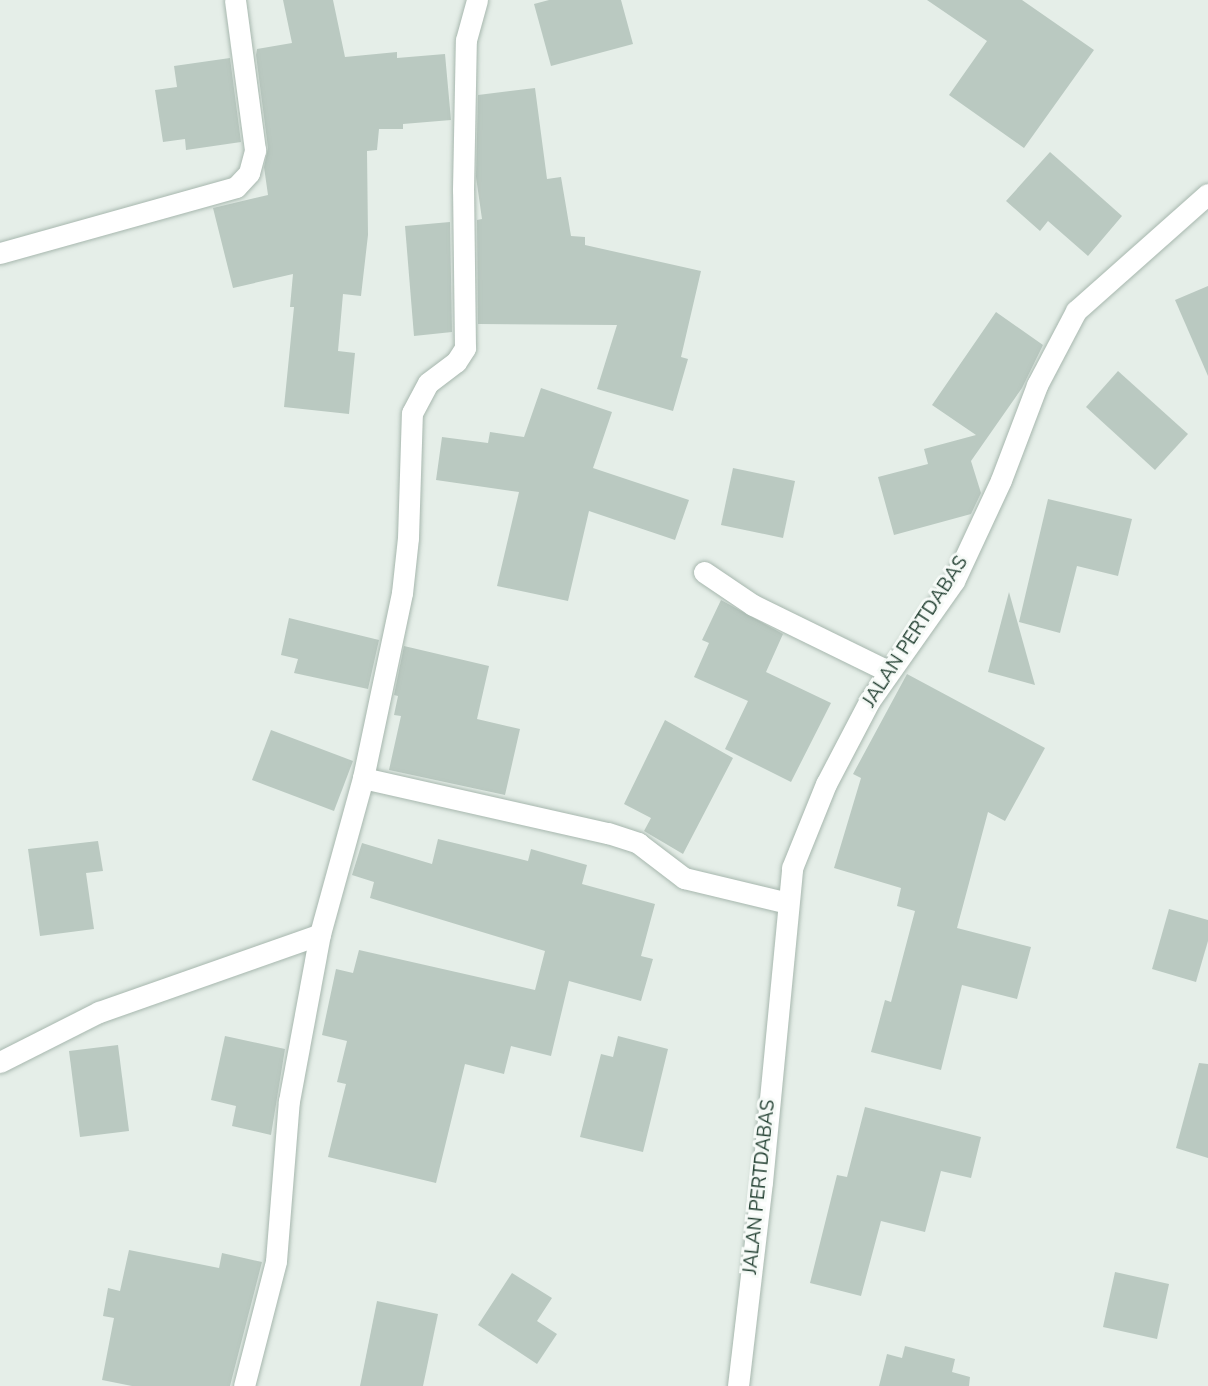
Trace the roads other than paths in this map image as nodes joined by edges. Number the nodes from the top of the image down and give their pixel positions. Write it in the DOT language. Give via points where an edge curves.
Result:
graph roads {
  1 [pos="235,0"];
  2 [pos="477,0"];
  3 [pos="1208,194"];
  4 [pos="0,253"];
  5 [pos="704,572"];
  6 [pos="888,671"];
  7 [pos="363,779"];
  8 [pos="788,903"];
  9 [pos="320,934"];
  10 [pos="0,1062"];
  11 [pos="244,1386"];
  12 [pos="738,1386"];
  1 -- 4 [label="street" via="255,150 249,173 236,187"];
  2 -- 7 [label="street" via="466,40 465,348 456,362 428,383 412,413 402,593"];
  3 -- 6 [label="street, JALAN PERTDABAS" via="1076,311 1037,385 1001,480 954,581"];
  5 -- 6 [label="street" via="753,605"];
  6 -- 8 [label="street, JALAN PERTDABAS" via="826,783 792,868"];
  7 -- 8 [label="street" via="608,833 638,843 684,878"];
  7 -- 9 [label="street"];
  8 -- 12 [label="street, JALAN PERTDABAS"];
  9 -- 10 [label="street" via="99,1012"];
  9 -- 11 [label="street" via="289,1101 276,1261"];
}
